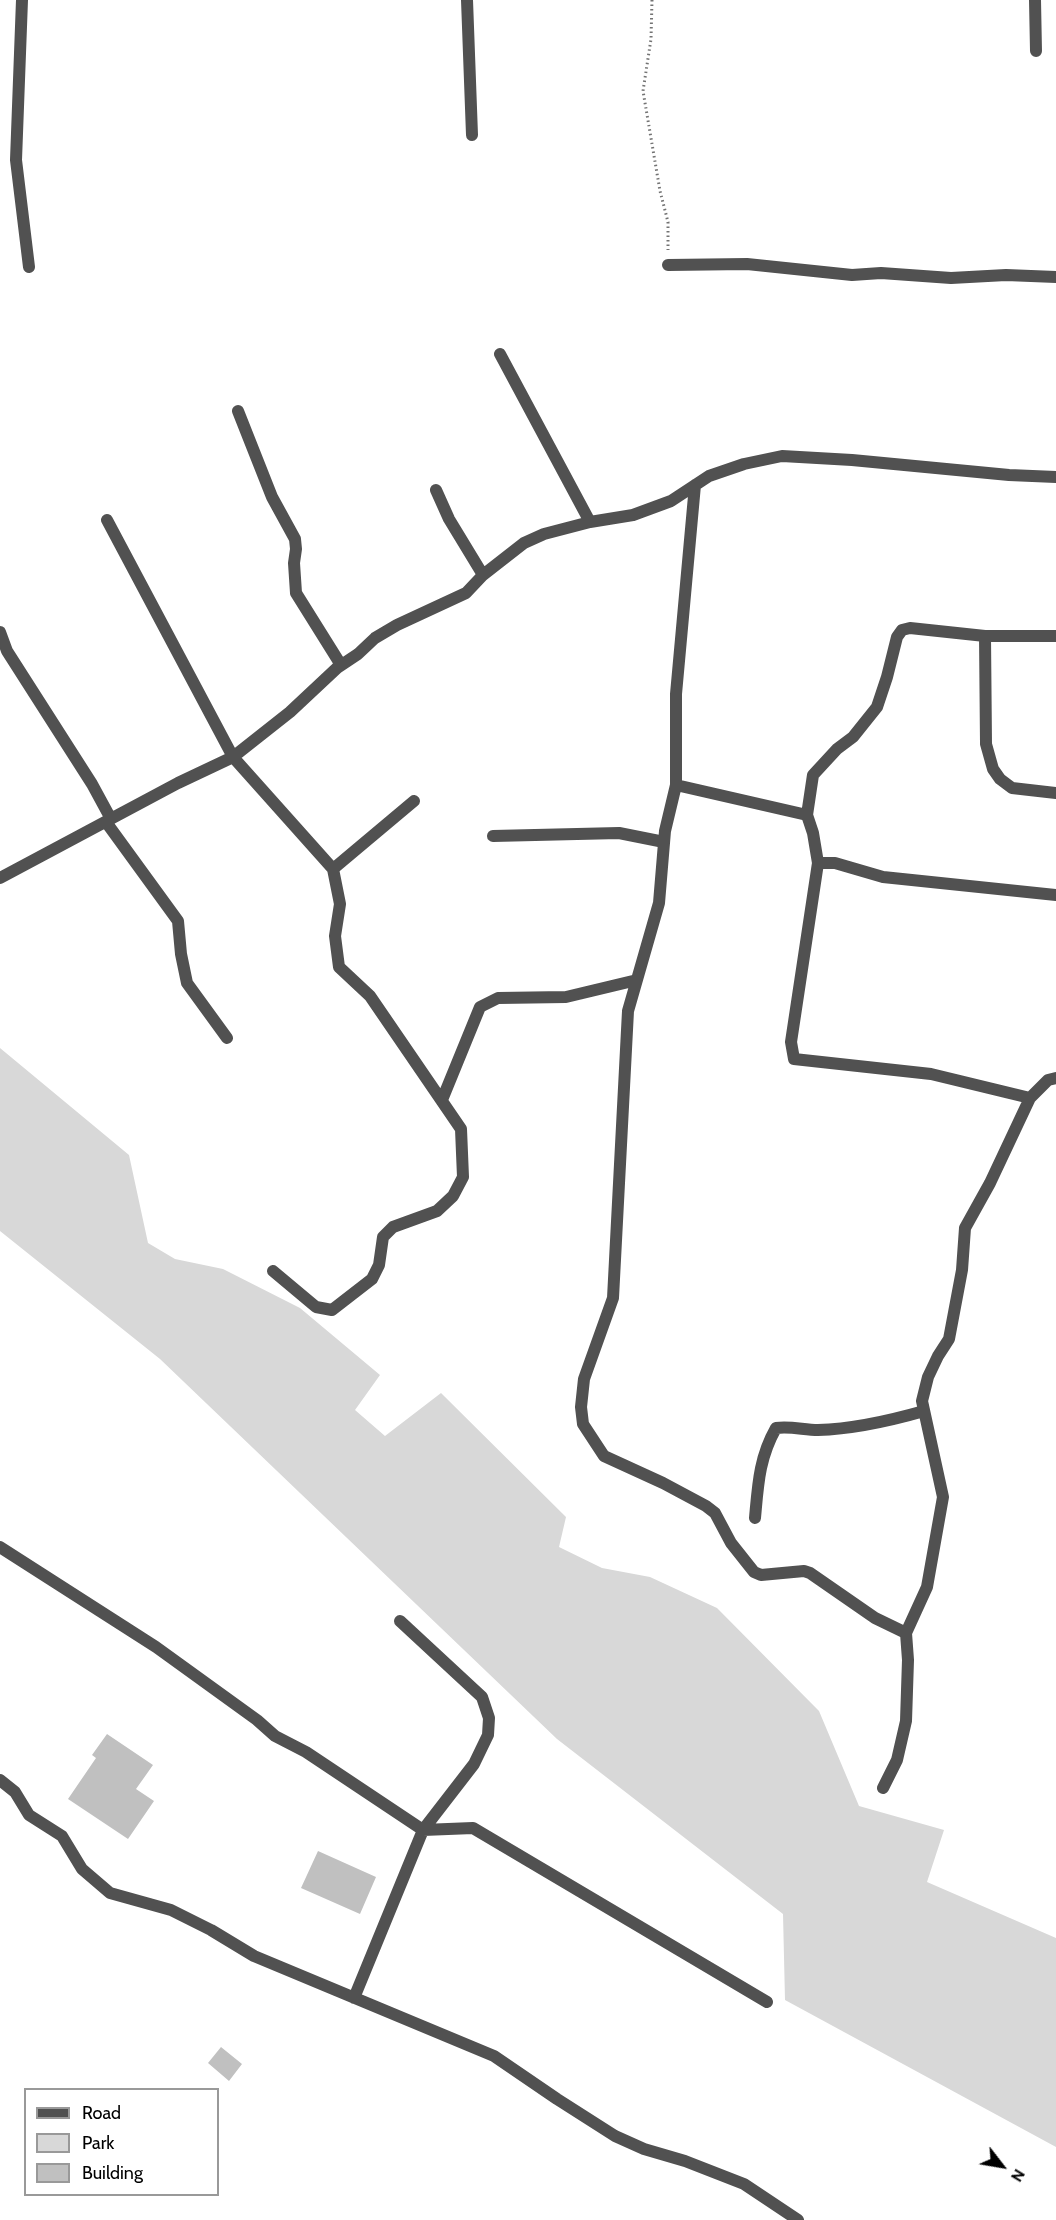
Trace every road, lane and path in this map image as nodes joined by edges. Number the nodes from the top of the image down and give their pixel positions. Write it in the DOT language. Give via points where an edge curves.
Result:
graph roads {
  1 [pos="22,0"];
  2 [pos="467,0"];
  3 [pos="652,0"];
  4 [pos="1035,0"];
  5 [pos="1036,51"];
  6 [pos="472,135"];
  7 [pos="668,265"];
  8 [pos="29,267"];
  9 [pos="1056,277"];
  10 [pos="500,354"];
  11 [pos="238,411"];
  12 [pos="1056,477"];
  13 [pos="695,485"];
  14 [pos="436,490"];
  15 [pos="107,520"];
  16 [pos="590,522"];
  17 [pos="483,575"];
  18 [pos="0,632"];
  19 [pos="985,636"];
  20 [pos="1056,636"];
  21 [pos="4,652"];
  22 [pos="341,665"];
  23 [pos="233,757"];
  24 [pos="676,784"];
  25 [pos="1056,793"];
  26 [pos="414,801"];
  27 [pos="807,815"];
  28 [pos="109,820"];
  29 [pos="493,836"];
  30 [pos="664,842"];
  31 [pos="818,863"];
  32 [pos="333,868"];
  33 [pos="0,878"];
  34 [pos="1056,895"];
  35 [pos="637,980"];
  36 [pos="227,1038"];
  37 [pos="1056,1078"];
  38 [pos="1030,1098"];
  39 [pos="442,1100"];
  40 [pos="273,1271"];
  41 [pos="924,1411"];
  42 [pos="754,1518"];
  43 [pos="0,1547"];
  44 [pos="400,1621"];
  45 [pos="906,1633"];
  46 [pos="0,1780"];
  47 [pos="883,1788"];
  48 [pos="423,1830"];
  49 [pos="354,1998"];
  50 [pos="767,2002"];
  51 [pos="798,2220"];
  1 -- 8 [label="street" via="16,160"];
  2 -- 6 [label="street"];
  3 -- 7 [label="path" via="643,92 668,222"];
  4 -- 5 [label="street"];
  7 -- 9 [label="street" via="747,264 852,275"];
  10 -- 16 [label="street"];
  11 -- 22 [label="street" via="272,497 295,539 296,592"];
  12 -- 13 [label="street" via="782,456 744,464"];
  13 -- 16 [label="street" via="671,501 633,516"];
  13 -- 24 [label="street" via="675,694"];
  14 -- 17 [label="street"];
  15 -- 23 [label="street"];
  16 -- 17 [label="street" via="524,543"];
  17 -- 22 [label="street" via="466,593 375,638"];
  18 -- 21 [label="street"];
  19 -- 20 [label="street"];
  19 -- 25 [label="street" via="986,744 993,769 1012,788"];
  19 -- 27 [label="street" via="902,630 877,707 853,737 813,775"];
  21 -- 28 [label="street" via="92,784"];
  22 -- 23 [label="street"];
  23 -- 28 [label="street"];
  23 -- 32 [label="street"];
  24 -- 27 [label="street"];
  24 -- 30 [label="street"];
  26 -- 32 [label="street"];
  27 -- 31 [label="street"];
  28 -- 33 [label="street"];
  28 -- 36 [label="street" via="178,921 187,983"];
  29 -- 30 [label="street" via="619,833"];
  30 -- 35 [label="street" via="659,903"];
  31 -- 34 [label="street" via="835,863 883,877"];
  31 -- 38 [label="street" via="791,1042 794,1059 931,1074"];
  32 -- 39 [label="street" via="340,904 335,936 339,967 370,996"];
  35 -- 39 [label="street" via="566,997 498,998 480,1007"];
  35 -- 45 [label="street" via="628,1011 613,1298 584,1379 583,1425 604,1456 715,1513 731,1543 754,1572 810,1573 875,1618"];
  37 -- 38 [label="street" via="1048,1080"];
  38 -- 41 [label="street" via="965,1228 962,1270 949,1339 928,1377 922,1401"];
  39 -- 40 [label="street" via="461,1128 463,1177 453,1196 437,1211 393,1227 383,1237 380,1265 372,1279 332,1310 316,1307"];
  41 -- 42 [label="street" via="869,1425 816,1430 776,1428 766,1446 759,1474"];
  41 -- 45 [label="street" via="943,1497 927,1587"];
  43 -- 48 [label="street" via="156,1647 275,1736 306,1752"];
  44 -- 48 [label="street" via="482,1698 489,1718 488,1736 474,1764"];
  45 -- 47 [label="street" via="906,1720 897,1760"];
  46 -- 49 [label="street" via="15,1792 29,1815 62,1836 82,1869 110,1893 171,1910 254,1956"];
  48 -- 49 [label="street"];
  48 -- 50 [label="street" via="473,1828"];
  49 -- 51 [label="street" via="495,2056 615,2136 744,2184"];
}
